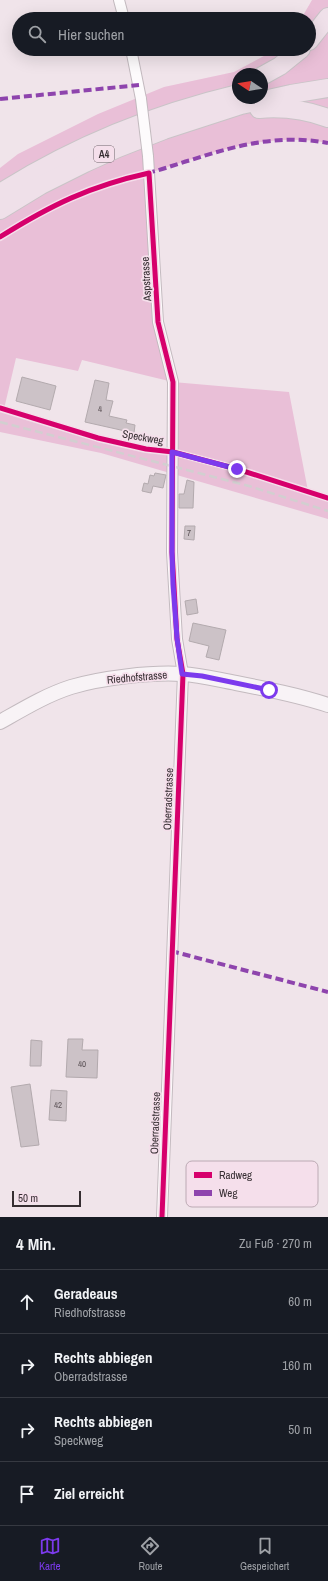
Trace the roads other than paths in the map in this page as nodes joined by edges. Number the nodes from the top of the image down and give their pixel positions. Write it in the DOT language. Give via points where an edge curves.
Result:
graph roads {
  1 [pos="119,0"];
  2 [pos="122,12"];
  3 [pos="328,17"];
  4 [pos="316,32"];
  5 [pos="132,56"];
  6 [pos="292,56"];
  7 [pos="268,72"];
  8 [pos="328,77"];
  9 [pos="232,88"];
  10 [pos="268,88"];
  11 [pos="328,88"];
  12 [pos="232,96"];
  13 [pos="216,114"];
  14 [pos="165,115"];
  15 [pos="328,118"];
  16 [pos="0,193"];
  17 [pos="0,210"];
  18 [pos="173,382"];
  19 [pos="0,408"];
  20 [pos="172,452"];
  21 [pos="328,498"];
  22 [pos="182,674"];
  23 [pos="328,705"];
  24 [pos="0,722"];
  25 [pos="162,1217"];
  1 -- 2 [label="street"];
  3 -- 4 [label="highway"];
  5 -- 18 [label="street, Aspstrasse, bridge" via="148,156 158,322"];
  6 -- 7 [label="highway"];
  8 -- 10 [label="highway"];
  9 -- 14 [label="highway, A4"];
  11 -- 13 [label="highway, A4" via="254,102"];
  12 -- 14 [label="highway, A4"];
  13 -- 15 [label="highway, A4" via="286,109"];
  13 -- 17 [label="highway, A4" via="164,130 96,157 41,185"];
  14 -- 16 [label="highway, A4" via="81,149"];
  18 -- 20 [label="street, Oberradstrasse"];
  19 -- 20 [label="lane, Speckweg" via="98,438"];
  20 -- 21 [label="lane, Speckweg" via="237,469"];
  20 -- 22 [label="street, Oberradstrasse" via="172,560"];
  22 -- 23 [label="street, Riedhofstrasse" via="269,690"];
  22 -- 24 [label="street, Riedhofstrasse" via="124,677 80,684 49,695"];
  22 -- 25 [label="street, Oberradstrasse"];
}
